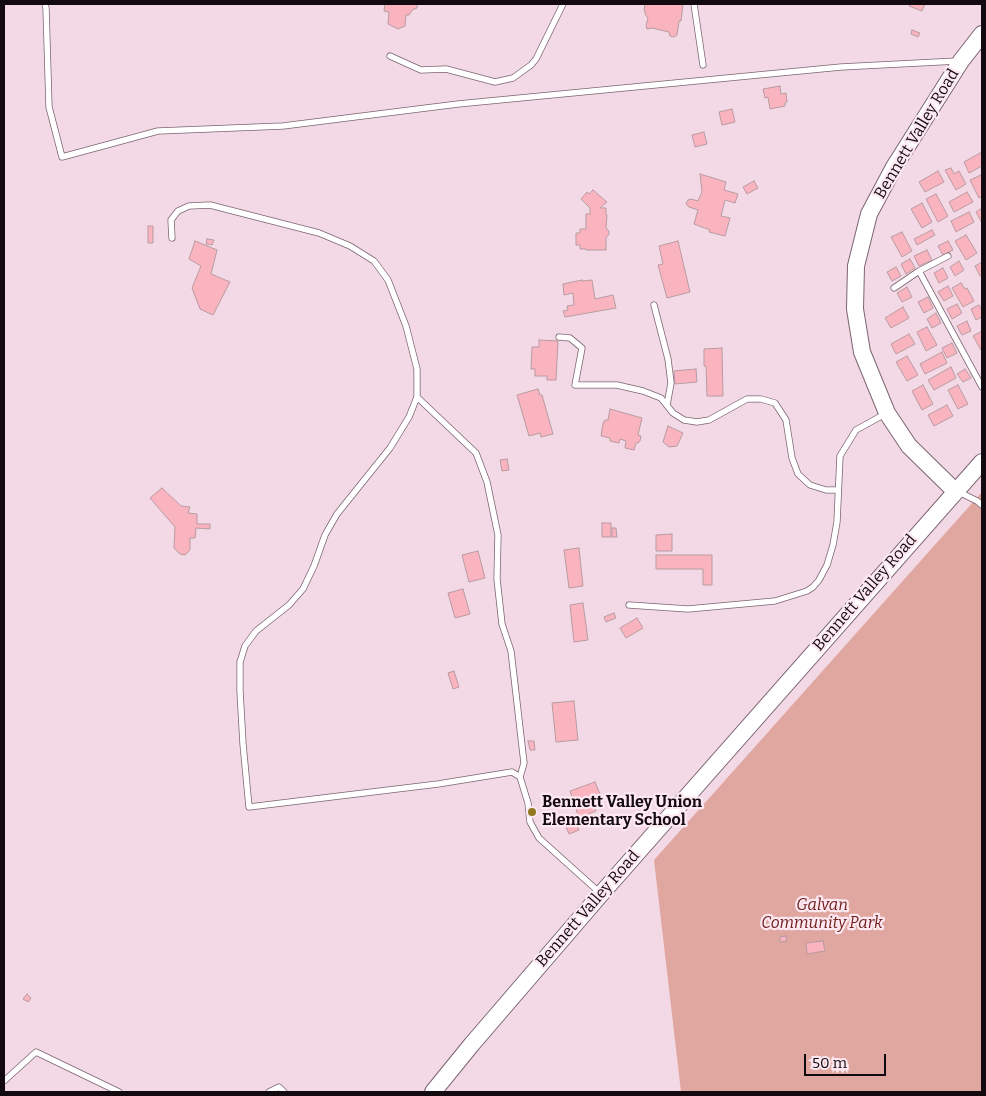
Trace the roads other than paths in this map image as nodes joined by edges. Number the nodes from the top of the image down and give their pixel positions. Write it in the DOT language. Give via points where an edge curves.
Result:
graph roads {
  1 [pos="45,4"];
  2 [pos="563,4"];
  3 [pos="694,4"];
  4 [pos="982,34"];
  5 [pos="390,56"];
  6 [pos="961,61"];
  7 [pos="703,65"];
  8 [pos="172,238"];
  9 [pos="948,256"];
  10 [pos="919,271"];
  11 [pos="894,288"];
  12 [pos="654,305"];
  13 [pos="559,337"];
  14 [pos="982,387"];
  15 [pos="417,397"];
  16 [pos="667,405"];
  17 [pos="887,413"];
  18 [pos="982,462"];
  19 [pos="838,490"];
  20 [pos="955,490"];
  21 [pos="982,505"];
  22 [pos="629,605"];
  23 [pos="520,777"];
  24 [pos="601,894"];
  25 [pos="4,1082"];
  26 [pos="119,1092"];
  27 [pos="269,1092"];
  28 [pos="284,1092"];
  29 [pos="434,1092"];
  1 -- 6 [label="lane" via="49,107 62,157 158,132 283,126 458,104 841,67"];
  2 -- 5 [label="lane" via="536,59 513,78 495,82 446,69 421,70"];
  3 -- 7 [label="lane"];
  4 -- 6 [label="street, Bennett Valley Road"];
  6 -- 17 [label="street, Bennett Valley Road" via="894,166 869,214 856,266 855,309 862,352"];
  8 -- 15 [label="lane" via="171,220 178,211 189,206 210,206 319,233 374,261 388,280 406,326 416,369"];
  9 -- 10 [label="lane"];
  10 -- 11 [label="lane"];
  10 -- 14 [label="lane"];
  12 -- 16 [label="lane" via="668,359 670,383"];
  13 -- 16 [label="lane" via="570,338 582,348 575,385 617,385 661,398"];
  15 -- 23 [label="lane" via="476,453 487,482 498,535 502,624 512,651 524,763"];
  15 -- 23 [label="lane" via="390,448 337,514 303,589 289,605 256,631 245,646 240,662 240,691 250,807 512,772"];
  16 -- 19 [label="lane" via="684,420 697,422 709,420 747,399 775,403 786,420 798,474 810,484 826,490"];
  17 -- 19 [label="lane" via="856,430 840,456"];
  17 -- 20 [label="street, Bennett Valley Road" via="909,446"];
  18 -- 20 [label="street"];
  19 -- 22 [label="lane" via="837,522 827,565 820,580 807,591 775,601 688,609"];
  20 -- 21 [label="lane"];
  20 -- 24 [label="street, Bennett Valley Road"];
  23 -- 24 [label="lane" via="530,822 539,838"];
  24 -- 29 [label="street, Bennett Valley Road"];
  25 -- 26 [label="lane" via="36,1052"];
  27 -- 28 [label="lane" via="279,1087"];
}
